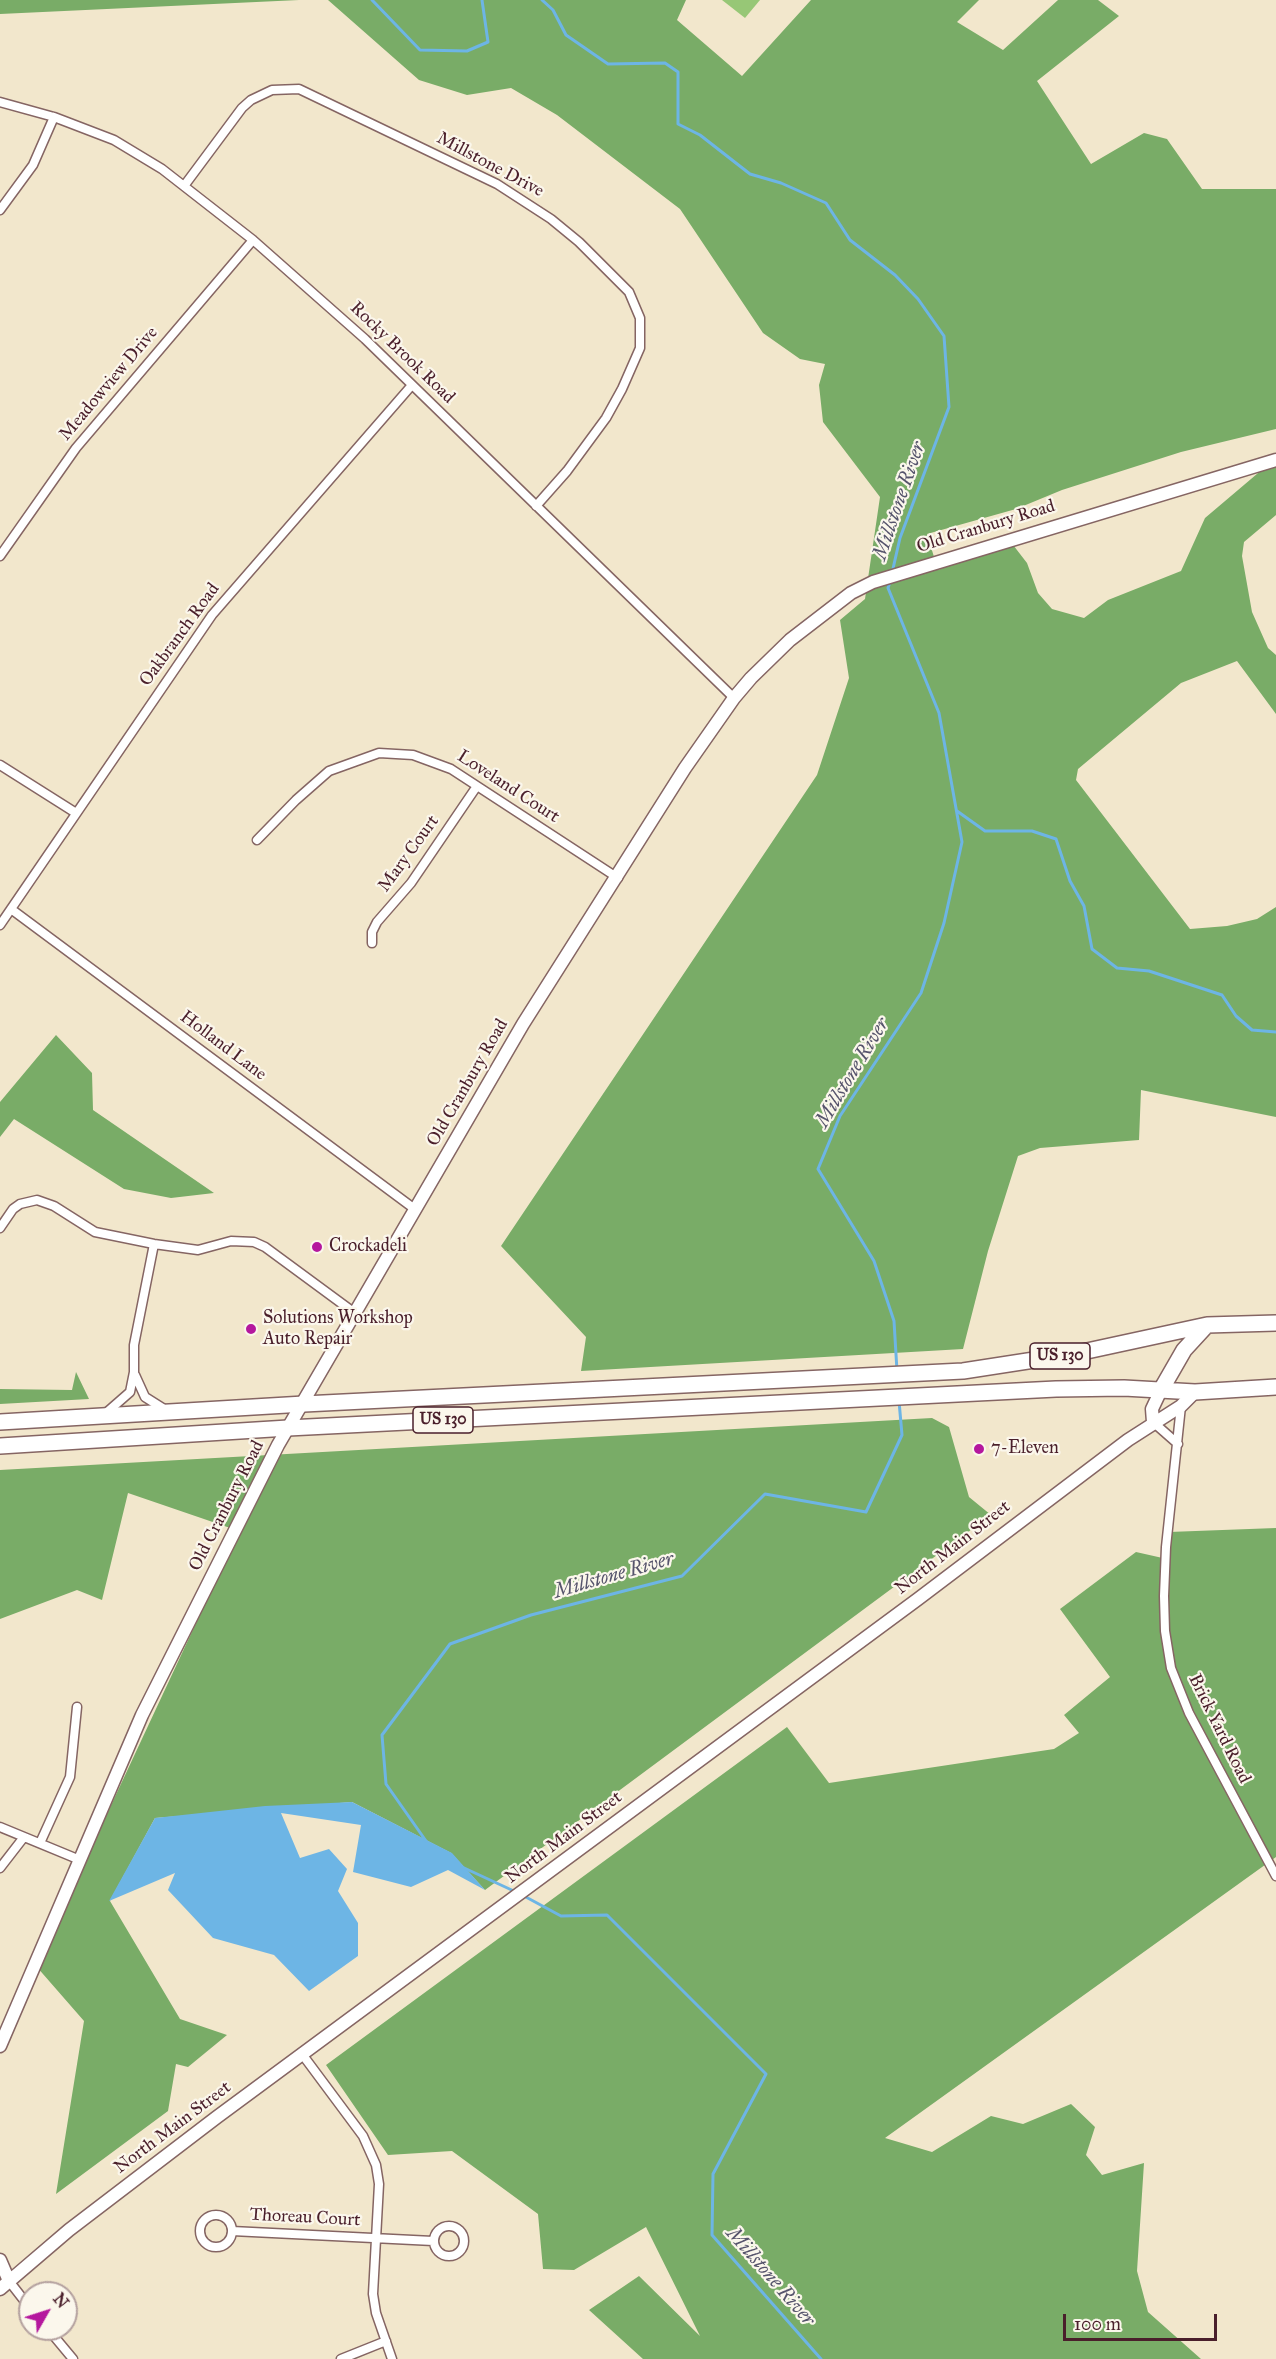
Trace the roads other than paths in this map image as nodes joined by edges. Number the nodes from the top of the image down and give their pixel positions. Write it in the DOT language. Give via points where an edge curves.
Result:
graph roads {
  1 [pos="0,102"];
  2 [pos="54,117"];
  3 [pos="184,186"];
  4 [pos="0,210"];
  5 [pos="253,240"];
  6 [pos="412,385"];
  7 [pos="1276,460"];
  8 [pos="536,506"];
  9 [pos="0,556"];
  10 [pos="734,698"];
  11 [pos="0,765"];
  12 [pos="477,786"];
  13 [pos="76,813"];
  14 [pos="257,840"];
  15 [pos="618,878"];
  16 [pos="10,909"];
  17 [pos="0,925"];
  18 [pos="372,943"];
  19 [pos="416,1210"];
  20 [pos="0,1228"];
  21 [pos="154,1244"];
  22 [pos="356,1314"];
  23 [pos="1275,1322"];
  24 [pos="1207,1325"];
  25 [pos="1174,1365"];
  26 [pos="134,1372"];
  27 [pos="1276,1380"];
  28 [pos="1276,1387"];
  29 [pos="1161,1390"];
  30 [pos="1254,1390"];
  31 [pos="1195,1392"];
  32 [pos="304,1404"];
  33 [pos="1181,1406"];
  34 [pos="173,1412"];
  35 [pos="102,1416"];
  36 [pos="0,1422"];
  37 [pos="1153,1422"];
  38 [pos="288,1428"];
  39 [pos="1178,1444"];
  40 [pos="0,1446"];
  41 [pos="77,1707"];
  42 [pos="0,1827"];
  43 [pos="24,1837"];
  44 [pos="40,1843"];
  45 [pos="80,1860"];
  46 [pos="0,1868"];
  47 [pos="1276,1876"];
  48 [pos="0,2046"];
  49 [pos="302,2054"];
  50 [pos="232,2231"];
  51 [pos="376,2238"];
  52 [pos="433,2241"];
  53 [pos="0,2260"];
  54 [pos="5,2285"];
  55 [pos="18,2297"];
  56 [pos="58,2341"];
  57 [pos="386,2341"];
  58 [pos="73,2359"];
  59 [pos="341,2359"];
  60 [pos="392,2359"];
  1 -- 2 [label="street, Rocky Brook Road"];
  2 -- 3 [label="street, Rocky Brook Road" via="114,140 147,158"];
  2 -- 4 [label="street" via="33,165"];
  3 -- 5 [label="street, Rocky Brook Road"];
  3 -- 8 [label="street, Millstone Drive" via="251,100 272,90 299,89 497,184 525,200 579,242 629,292 640,318 640,348 606,418"];
  5 -- 6 [label="street, Rocky Brook Road" via="320,297"];
  5 -- 9 [label="street, Meadowview Drive" via="76,448"];
  6 -- 8 [label="street, Rocky Brook Road"];
  6 -- 13 [label="street, Oakbranch Road" via="212,615"];
  7 -- 10 [label="street, Old Cranbury Road" via="873,582 850,593 790,640"];
  8 -- 10 [label="street, Rocky Brook Road"];
  10 -- 15 [label="street, Old Cranbury Road" via="685,768"];
  11 -- 13 [label="street"];
  12 -- 14 [label="street, Loveland Court" via="435,761 379,753 329,771"];
  12 -- 15 [label="street, Loveland Court"];
  12 -- 18 [label="street, Mary Court" via="411,883 377,922"];
  13 -- 16 [label="street, Oakbranch Road"];
  15 -- 19 [label="street, Old Cranbury Road" via="523,1023"];
  16 -- 17 [label="street, Oakbranch Road"];
  16 -- 19 [label="street, Holland Lane"];
  19 -- 22 [label="street, Old Cranbury Road"];
  20 -- 21 [label="street" via="13,1209 37,1200 96,1232"];
  21 -- 22 [label="street" via="198,1250 231,1241 254,1242"];
  21 -- 26 [label="street" via="134,1345"];
  22 -- 32 [label="street, Old Cranbury Road"];
  23 -- 24 [label="highway, US 130"];
  24 -- 25 [label="highway"];
  24 -- 32 [label="highway, US 130" via="1009,1365 912,1375"];
  25 -- 29 [label="highway"];
  25 -- 31 [label="highway" via="1182,1383"];
  26 -- 34 [label="street" via="145,1397"];
  26 -- 35 [label="street" via="130,1392"];
  27 -- 30 [label="highway"];
  28 -- 30 [label="highway, US 130"];
  29 -- 31 [label="highway, US 130"];
  29 -- 37 [label="street" via="1152,1410"];
  29 -- 38 [label="highway, US 130" via="1065,1388"];
  30 -- 31 [label="highway, US 130"];
  31 -- 33 [label="street, North Main Street"];
  32 -- 34 [label="highway, US 130"];
  32 -- 38 [label="street, Old Cranbury Road"];
  33 -- 37 [label="street, North Main Street"];
  33 -- 39 [label="street, Brick Yard Road"];
  34 -- 35 [label="highway, US 130"];
  35 -- 36 [label="highway, US 130"];
  37 -- 39 [label="street"];
  37 -- 49 [label="street, North Main Street"];
  38 -- 40 [label="highway, US 130"];
  38 -- 45 [label="street, Old Cranbury Road" via="142,1715"];
  39 -- 47 [label="street, Brick Yard Road" via="1164,1596 1171,1668 1189,1713"];
  41 -- 44 [label="street" via="70,1778"];
  42 -- 43 [label="street"];
  43 -- 44 [label="street"];
  43 -- 46 [label="street"];
  44 -- 45 [label="street"];
  45 -- 48 [label="street, Old Cranbury Road"];
  49 -- 51 [label="street" via="371,2151 379,2184"];
  49 -- 54 [label="street, North Main Street" via="69,2230"];
  50 -- 51 [label="street, Thoreau Court"];
  51 -- 52 [label="street, Thoreau Court"];
  51 -- 57 [label="street" via="373,2294"];
  53 -- 54 [label="street"];
  54 -- 55 [label="street"];
  56 -- 58 [label="street"];
  57 -- 59 [label="street"];
  57 -- 60 [label="street"];
}
